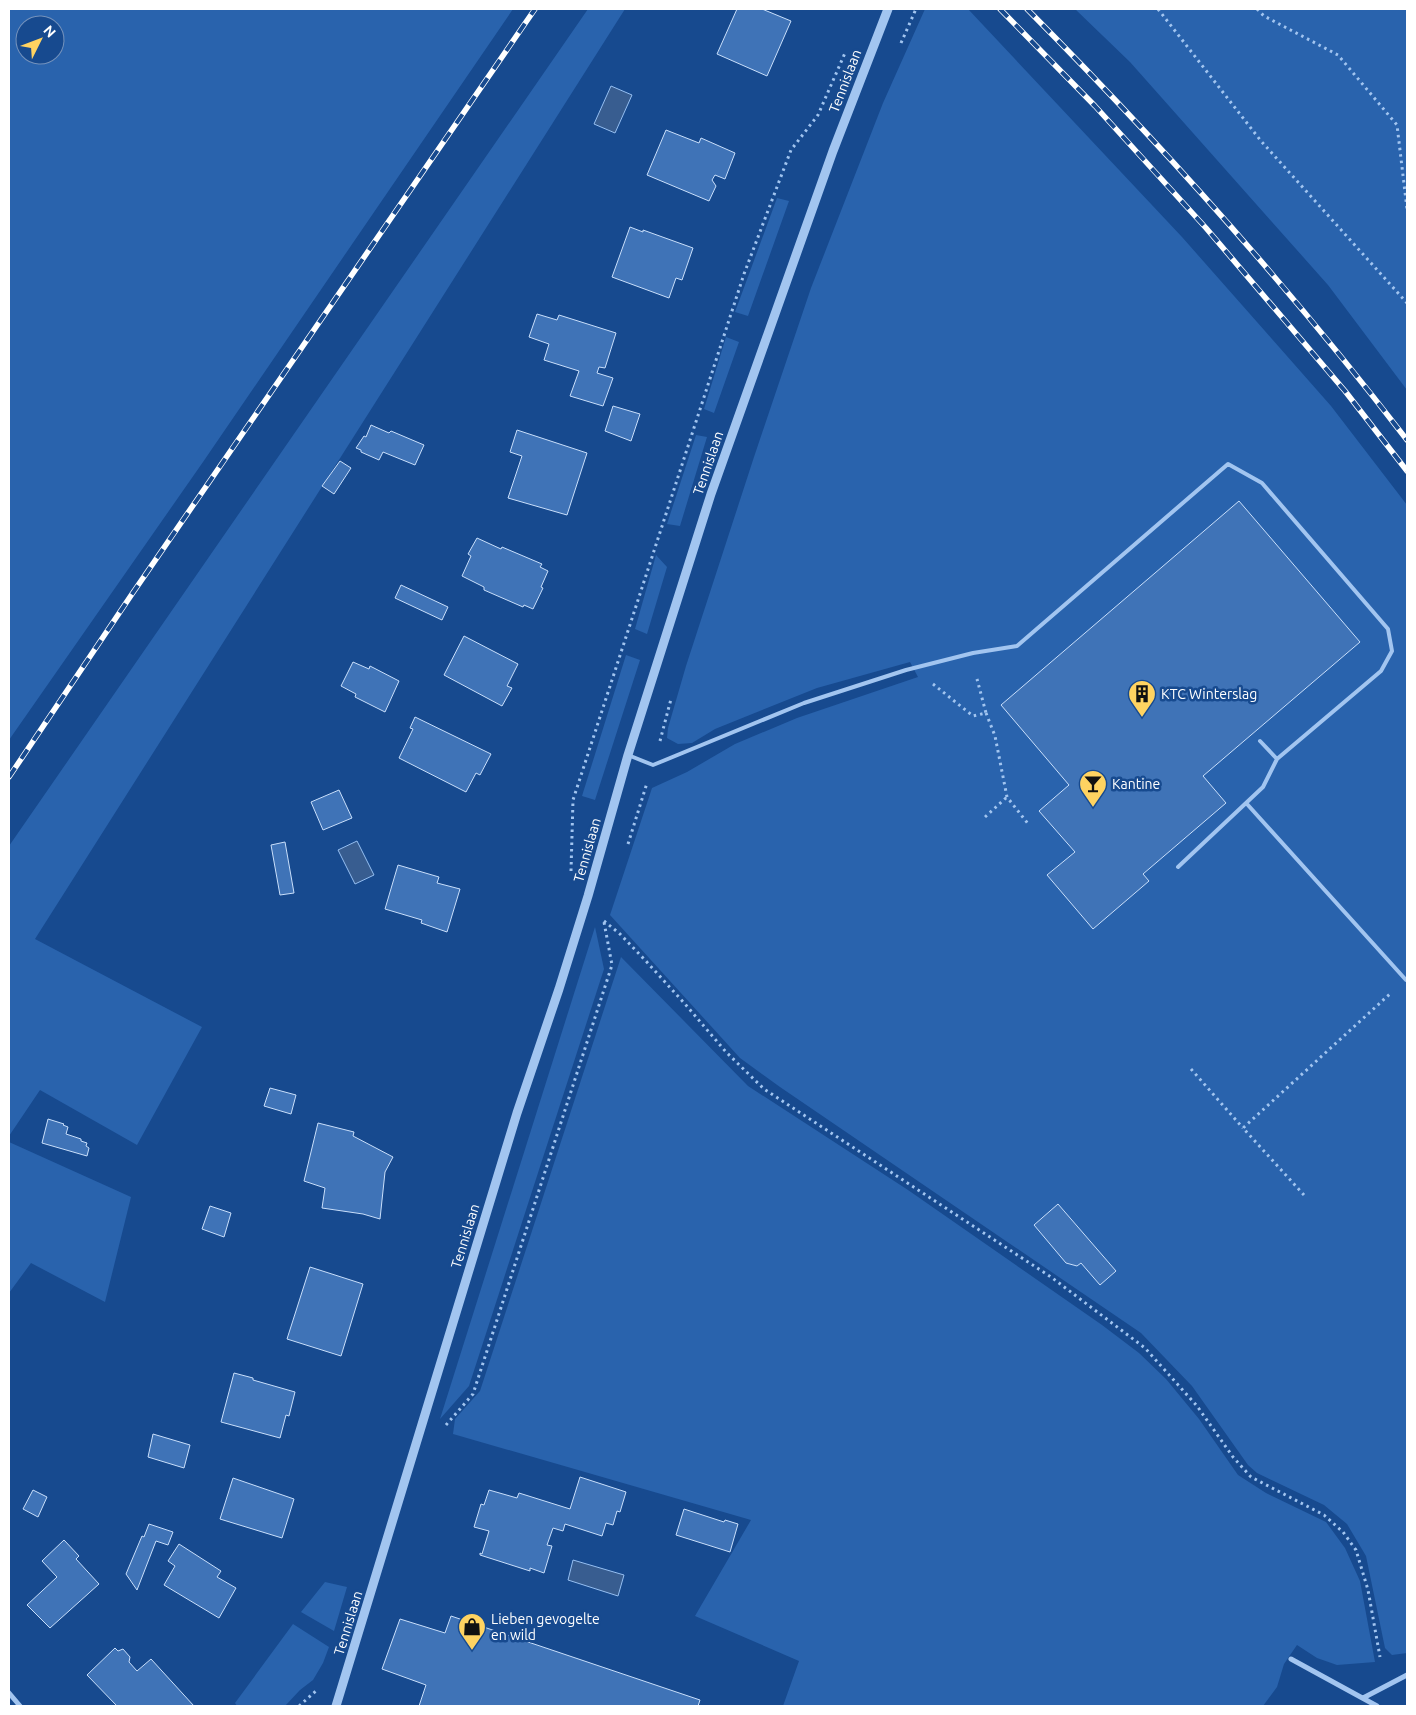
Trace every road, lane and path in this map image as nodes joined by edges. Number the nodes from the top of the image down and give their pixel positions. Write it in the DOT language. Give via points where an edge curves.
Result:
graph roads {
  1 [pos="888,9"];
  2 [pos="916,9"];
  3 [pos="1158,9"];
  4 [pos="1256,9"];
  5 [pos="849,44"];
  6 [pos="899,48"];
  7 [pos="1407,210"];
  8 [pos="1407,303"];
  9 [pos="977,679"];
  10 [pos="930,681"];
  11 [pos="673,693"];
  12 [pos="986,713"];
  13 [pos="1260,741"];
  14 [pos="628,755"];
  15 [pos="1278,759"];
  16 [pos="653,765"];
  17 [pos="1007,797"];
  18 [pos="1247,804"];
  19 [pos="984,817"];
  20 [pos="1029,825"];
  21 [pos="627,847"];
  22 [pos="1178,867"];
  23 [pos="569,878"];
  24 [pos="1406,980"];
  25 [pos="1191,1069"];
  26 [pos="1243,1128"];
  27 [pos="1304,1195"];
  28 [pos="443,1429"];
  29 [pos="1380,1658"];
  30 [pos="1291,1659"];
  31 [pos="1407,1675"];
  32 [pos="321,1686"];
  33 [pos="9,1693"];
  34 [pos="1363,1698"];
  35 [pos="20,1706"];
  36 [pos="299,1706"];
  37 [pos="336,1706"];
  38 [pos="1377,1706"];
  1 -- 14 [label="street, Tennislaan" via="830,160 714,485"];
  2 -- 6 [label="path"];
  3 -- 8 [label="path" via="1261,141"];
  4 -- 7 [label="path" via="1338,55 1397,125"];
  5 -- 23 [label="path" via="818,115 791,150 744,274 573,800"];
  9 -- 12 [label="path"];
  10 -- 12 [label="path" via="973,716"];
  11 -- 16 [label="path"];
  12 -- 17 [label="path" via="995,736"];
  13 -- 15 [label="lane"];
  14 -- 16 [label="lane"];
  14 -- 37 [label="street, Tennislaan" via="560,989 517,1113"];
  15 -- 16 [label="lane" via="1381,671 1392,651 1388,629 1262,483 1228,464 1017,646 930,664 804,703"];
  15 -- 18 [label="lane" via="1263,787"];
  16 -- 21 [label="path"];
  17 -- 19 [label="path"];
  17 -- 20 [label="path"];
  18 -- 22 [label="lane"];
  18 -- 24 [label="lane"];
  24 -- 26 [label="path"];
  25 -- 26 [label="path"];
  26 -- 27 [label="path"];
  28 -- 29 [label="path" via="473,1394 612,965 604,920 764,1089 1051,1277 1145,1348 1197,1406 1251,1477 1324,1515 1343,1532 1356,1550 1368,1590"];
  30 -- 34 [label="street"];
  31 -- 34 [label="street"];
  32 -- 36 [label="path"];
  33 -- 35 [label="street"];
  34 -- 38 [label="street"];
}
